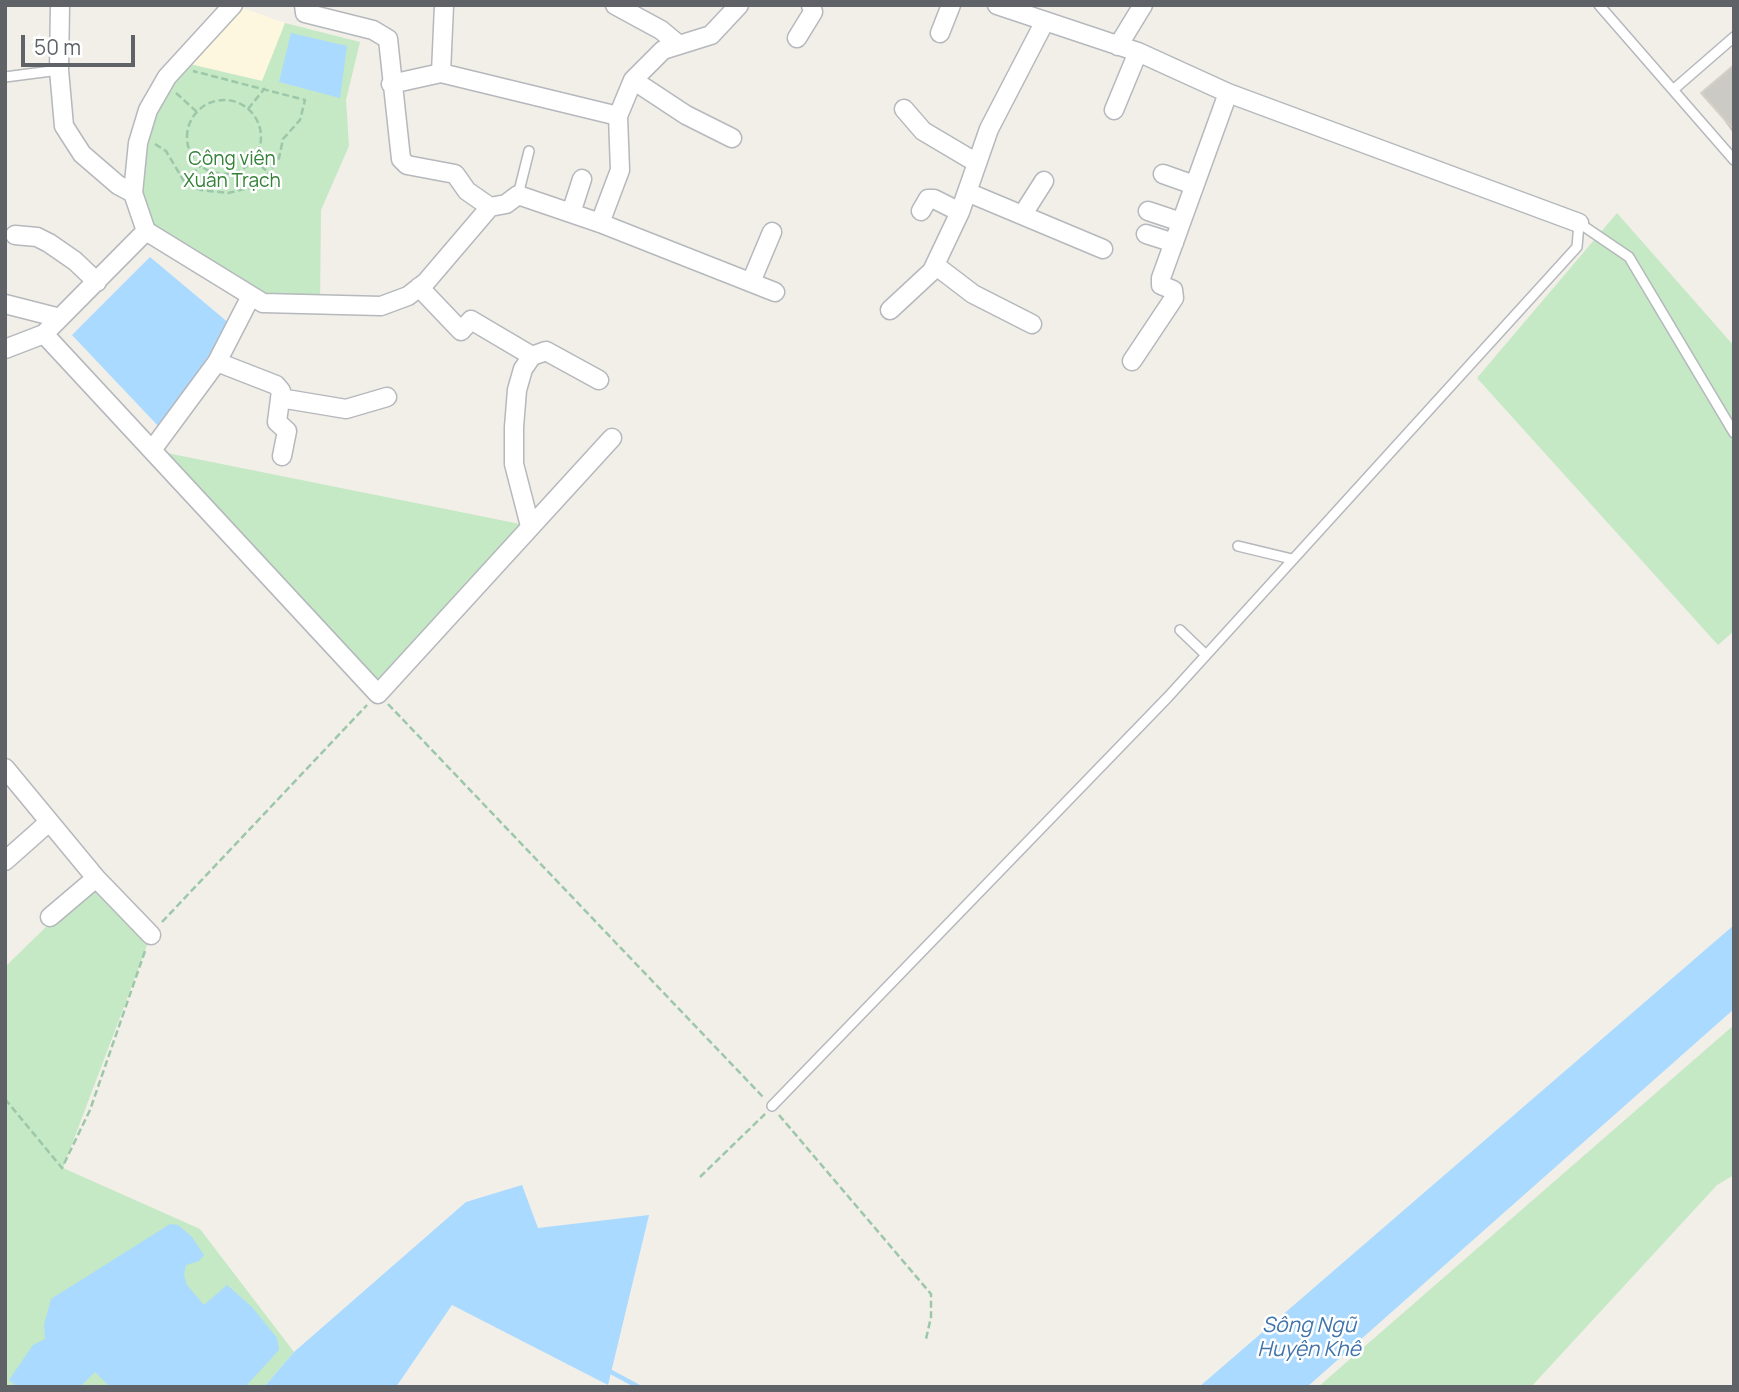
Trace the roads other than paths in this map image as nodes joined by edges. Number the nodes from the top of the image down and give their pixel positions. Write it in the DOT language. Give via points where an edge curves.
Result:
graph roads {
  1 [pos="60,5"];
  2 [pos="233,5"];
  3 [pos="304,5"];
  4 [pos="444,5"];
  5 [pos="615,5"];
  6 [pos="738,5"];
  7 [pos="811,5"];
  8 [pos="951,5"];
  9 [pos="998,5"];
  10 [pos="1143,5"];
  11 [pos="1599,5"];
  12 [pos="1044,23"];
  13 [pos="940,33"];
  14 [pos="1734,37"];
  15 [pos="797,38"];
  16 [pos="679,45"];
  17 [pos="1118,46"];
  18 [pos="1138,52"];
  19 [pos="59,70"];
  20 [pos="440,73"];
  21 [pos="5,77"];
  22 [pos="633,80"];
  23 [pos="391,84"];
  24 [pos="1673,90"];
  25 [pos="1228,93"];
  26 [pos="904,109"];
  27 [pos="1114,110"];
  28 [pos="618,116"];
  29 [pos="732,138"];
  30 [pos="529,151"];
  31 [pos="1734,160"];
  32 [pos="977,163"];
  33 [pos="1163,174"];
  34 [pos="582,179"];
  35 [pos="1044,181"];
  36 [pos="1194,185"];
  37 [pos="967,192"];
  38 [pos="133,193"];
  39 [pos="519,195"];
  40 [pos="490,207"];
  41 [pos="921,211"];
  42 [pos="1148,211"];
  43 [pos="960,212"];
  44 [pos="571,213"];
  45 [pos="1023,214"];
  46 [pos="1181,222"];
  47 [pos="600,223"];
  48 [pos="1578,223"];
  49 [pos="145,231"];
  50 [pos="772,232"];
  51 [pos="1146,234"];
  52 [pos="15,235"];
  53 [pos="1174,243"];
  54 [pos="1102,249"];
  55 [pos="935,265"];
  56 [pos="97,282"];
  57 [pos="751,282"];
  58 [pos="419,287"];
  59 [pos="775,292"];
  60 [pos="251,296"];
  61 [pos="5,304"];
  62 [pos="890,310"];
  63 [pos="60,318"];
  64 [pos="1032,324"];
  65 [pos="44,334"];
  66 [pos="5,349"];
  67 [pos="532,356"];
  68 [pos="1132,361"];
  69 [pos="217,362"];
  70 [pos="598,380"];
  71 [pos="387,397"];
  72 [pos="280,398"];
  73 [pos="1734,433"];
  74 [pos="612,438"];
  75 [pos="152,450"];
  76 [pos="282,456"];
  77 [pos="530,526"];
  78 [pos="1238,546"];
  79 [pos="1292,559"];
  80 [pos="1180,630"];
  81 [pos="1206,655"];
  82 [pos="5,768"];
  83 [pos="49,822"];
  84 [pos="5,861"];
  85 [pos="96,878"];
  86 [pos="50,917"];
  87 [pos="151,934"];
  88 [pos="772,1106"];
  1 -- 19 [label="street"];
  2 -- 38 [label="street" via="176,67 148,110 138,143"];
  3 -- 23 [label="street" via="305,13 382,33 391,49"];
  4 -- 20 [label="street"];
  5 -- 16 [label="street"];
  6 -- 16 [label="street" via="711,35"];
  7 -- 15 [label="street" via="813,12"];
  8 -- 13 [label="street"];
  9 -- 12 [label="street"];
  10 -- 17 [label="street"];
  11 -- 24 [label="lane"];
  12 -- 17 [label="street"];
  12 -- 32 [label="street" via="989,129"];
  14 -- 24 [label="lane"];
  16 -- 22 [label="street" via="663,50"];
  17 -- 18 [label="street"];
  18 -- 25 [label="street"];
  18 -- 27 [label="street"];
  19 -- 21 [label="lane"];
  19 -- 38 [label="street" via="62,113 70,139 93,164"];
  20 -- 23 [label="street"];
  20 -- 28 [label="street"];
  22 -- 28 [label="street"];
  22 -- 29 [label="street"];
  23 -- 40 [label="street" via="403,163 455,174 467,191"];
  24 -- 31 [label="lane"];
  25 -- 36 [label="street"];
  25 -- 48 [label="street"];
  26 -- 32 [label="street" via="923,131"];
  28 -- 47 [label="street" via="620,170"];
  30 -- 39 [label="lane"];
  32 -- 37 [label="street"];
  33 -- 36 [label="street"];
  34 -- 44 [label="street"];
  35 -- 45 [label="street"];
  36 -- 46 [label="street"];
  37 -- 43 [label="street"];
  37 -- 45 [label="street"];
  38 -- 49 [label="street"];
  39 -- 40 [label="street"];
  39 -- 44 [label="street"];
  40 -- 58 [label="street"];
  41 -- 43 [label="street" via="928,199 934,199"];
  42 -- 46 [label="street"];
  43 -- 55 [label="street"];
  44 -- 47 [label="street"];
  45 -- 54 [label="street"];
  46 -- 53 [label="street"];
  47 -- 57 [label="street"];
  48 -- 73 [label="lane" via="1629,257"];
  48 -- 79 [label="lane" via="1577,247"];
  49 -- 56 [label="street"];
  49 -- 60 [label="street"];
  50 -- 57 [label="street"];
  51 -- 53 [label="street"];
  52 -- 56 [label="street" via="49,243"];
  53 -- 68 [label="street" via="1160,282 1173,290 1174,298"];
  55 -- 62 [label="street"];
  55 -- 64 [label="street" via="973,294"];
  56 -- 63 [label="street"];
  57 -- 59 [label="street"];
  58 -- 60 [label="street" via="381,306 263,303"];
  58 -- 67 [label="street" via="461,331 471,320"];
  60 -- 69 [label="street"];
  61 -- 63 [label="street"];
  63 -- 65 [label="street"];
  65 -- 66 [label="street"];
  65 -- 75 [label="street"];
  67 -- 70 [label="street" via="553,353"];
  67 -- 77 [label="street" via="517,390 513,427 514,464"];
  69 -- 72 [label="street" via="276,385"];
  69 -- 75 [label="street"];
  71 -- 72 [label="street" via="346,409"];
  72 -- 76 [label="street" via="277,422 288,431"];
  74 -- 77 [label="street"];
  75 -- 77 [label="street" via="378,694"];
  78 -- 79 [label="lane"];
  79 -- 81 [label="lane"];
  80 -- 81 [label="lane"];
  81 -- 88 [label="lane"];
  82 -- 83 [label="street"];
  83 -- 84 [label="street"];
  83 -- 85 [label="street"];
  85 -- 86 [label="street"];
  85 -- 87 [label="street"];
}
